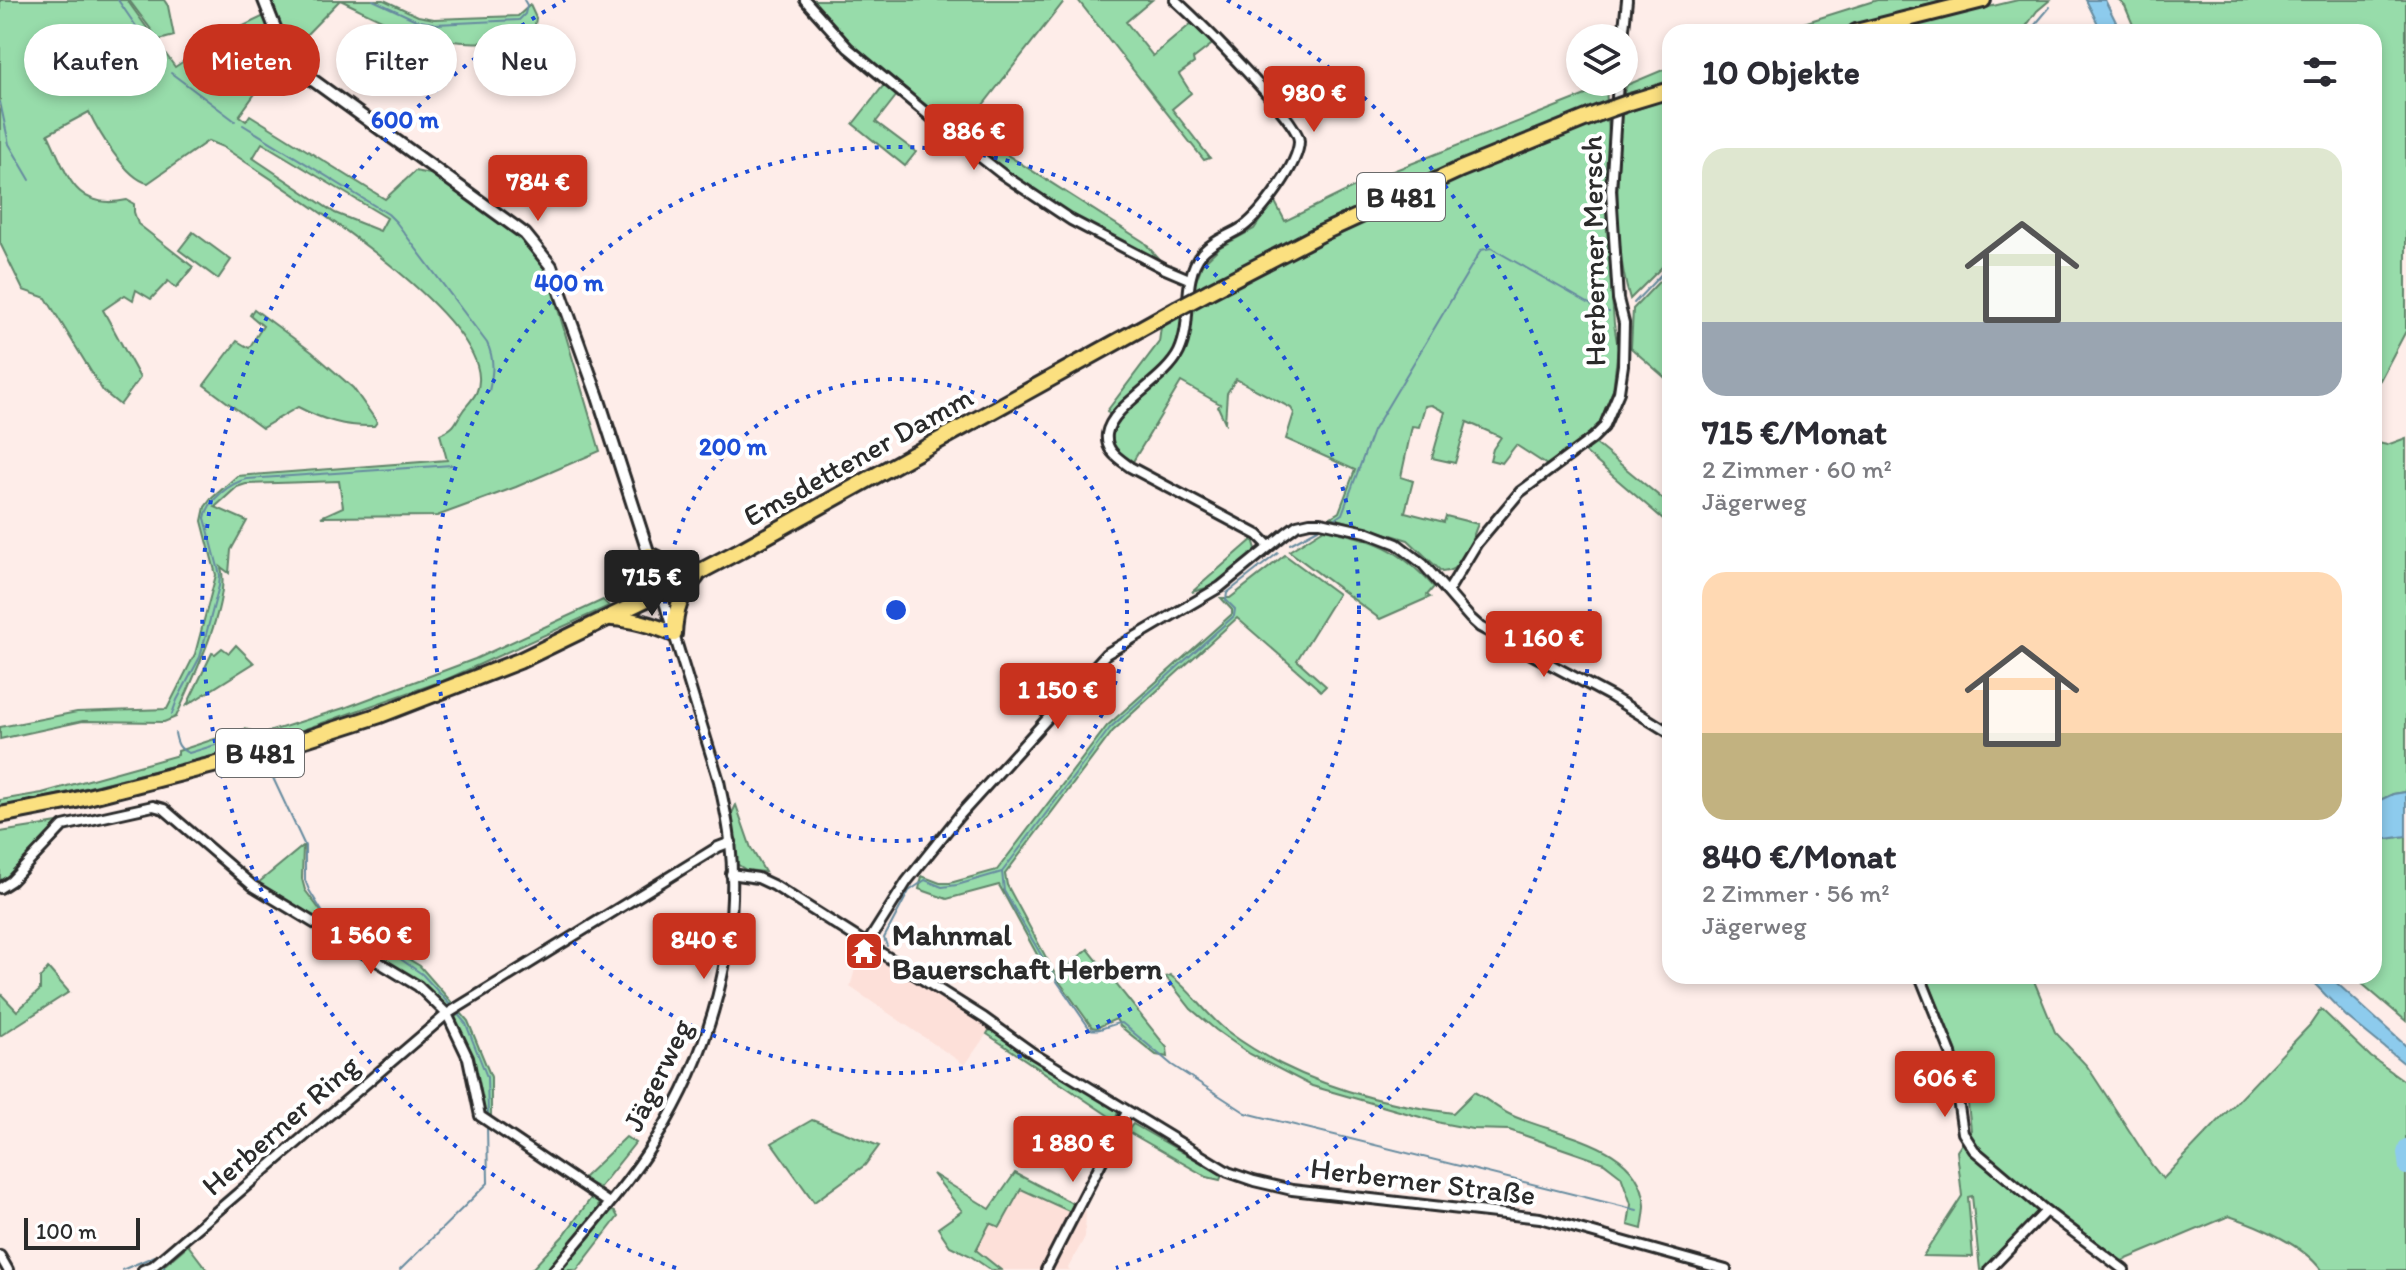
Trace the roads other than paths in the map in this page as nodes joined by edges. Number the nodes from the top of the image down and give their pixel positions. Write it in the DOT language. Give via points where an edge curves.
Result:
graph roads {
  1 [pos="264,0"];
  2 [pos="805,0"];
  3 [pos="1175,0"];
  4 [pos="1627,0"];
  5 [pos="1983,0"];
  6 [pos="1624,24"];
  7 [pos="1887,24"];
  8 [pos="1662,92"];
  9 [pos="1616,96"];
  10 [pos="1189,279"];
  11 [pos="1269,546"];
  12 [pos="649,555"];
  13 [pos="702,571"];
  14 [pos="1448,591"];
  15 [pos="661,592"];
  16 [pos="608,618"];
  17 [pos="674,634"];
  18 [pos="1662,728"];
  19 [pos="0,815"];
  20 [pos="731,842"];
  21 [pos="731,874"];
  22 [pos="0,888"];
  23 [pos="867,944"];
  24 [pos="1923,984"];
  25 [pos="447,1014"];
  26 [pos="1127,1112"];
  27 [pos="609,1203"];
  28 [pos="2046,1211"];
  29 [pos="0,1256"];
  30 [pos="8,1270"];
  31 [pos="143,1270"];
  32 [pos="554,1270"];
  33 [pos="1046,1270"];
  34 [pos="1726,1270"];
  35 [pos="1989,1270"];
  36 [pos="2124,1270"];
  1 -- 12 [label="street" via="296,68 540,250 551,266 593,382"];
  2 -- 10 [label="street" via="848,48 1002,174 1071,220"];
  3 -- 10 [label="street" via="1272,101 1299,141 1294,161 1257,214 1211,245"];
  4 -- 6 [label="street"];
  5 -- 7 [label="main road"];
  8 -- 13 [label="main road, Emsdettener Damm / B 481, bridge" via="1461,169 1322,233"];
  9 -- 14 [label="street, Herberner Mersch" via="1611,190 1624,323 1619,392 1604,427 1520,492 1477,543"];
  10 -- 11 [label="street" via="1188,323 1179,352 1111,423 1108,446 1130,467 1258,535"];
  11 -- 14 [label="street" via="1310,522 1366,532 1397,544"];
  11 -- 23 [label="street" via="1220,587 1106,654 959,816 907,881"];
  12 -- 13 [label="main road" via="674,567"];
  12 -- 15 [label="street"];
  13 -- 15 [label="main road, Emsdettener Damm / B 481"];
  13 -- 17 [label="main road" via="679,600"];
  14 -- 18 [label="street" via="1480,627"];
  15 -- 16 [label="main road, Emsdettener Damm / B 481"];
  15 -- 17 [label="street, Jägerweg"];
  16 -- 17 [label="main road" via="638,621"];
  16 -- 19 [label="main road, Emsdettener Damm / B 481" via="519,661 380,715 268,751"];
  17 -- 20 [label="street, Jägerweg" via="719,781"];
  20 -- 21 [label="street, Jägerweg"];
  20 -- 25 [label="street, Herberner Ring"];
  21 -- 23 [label="street, Herberner Straße" via="775,886"];
  21 -- 27 [label="street, Jägerweg" via="724,962 705,1039 674,1109"];
  22 -- 25 [label="street" via="63,826 153,806 164,809 253,886 418,986"];
  23 -- 26 [label="street, Herberner Straße"];
  24 -- 28 [label="street" via="1951,1053 1963,1133 1974,1150"];
  25 -- 27 [label="street" via="468,1058 480,1116"];
  25 -- 31 [label="street, Herberner Ring"];
  26 -- 33 [label="street"];
  26 -- 34 [label="street, Herberner Straße" via="1228,1172 1254,1181 1292,1190 1540,1218"];
  27 -- 32 [label="street, Jägerweg"];
  28 -- 35 [label="street"];
  28 -- 36 [label="street"];
  29 -- 30 [label="street"];
}
